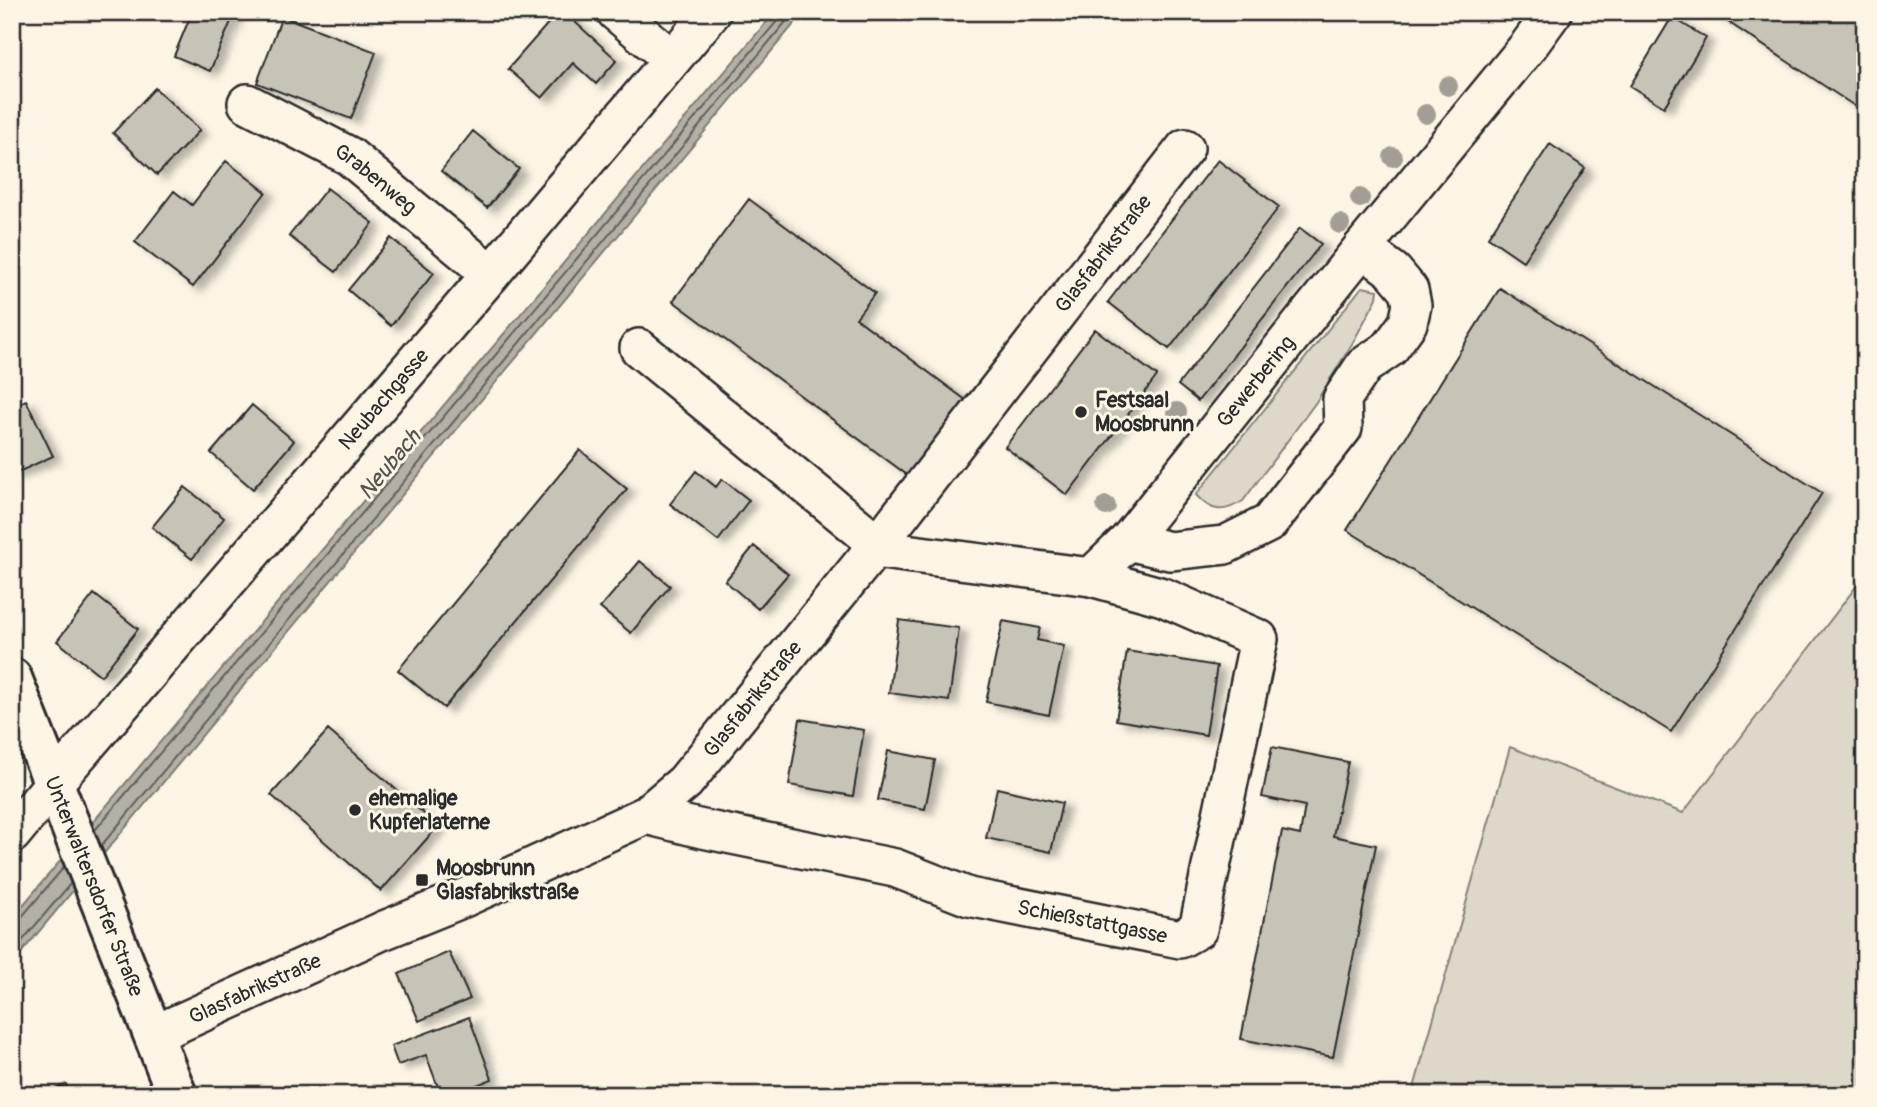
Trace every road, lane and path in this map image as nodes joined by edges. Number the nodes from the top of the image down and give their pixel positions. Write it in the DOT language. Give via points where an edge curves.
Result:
graph roads {
  1 [pos="616,12"];
  2 [pos="712,12"];
  3 [pos="1553,12"];
  4 [pos="672,59"];
  5 [pos="247,103"];
  6 [pos="1185,148"];
  7 [pos="1362,248"];
  8 [pos="491,274"];
  9 [pos="639,348"];
  10 [pos="1128,541"];
  11 [pos="876,546"];
  12 [pos="1091,577"];
  13 [pos="12,678"];
  14 [pos="54,783"];
  15 [pos="646,815"];
  16 [pos="12,834"];
  17 [pos="153,1035"];
  18 [pos="177,1095"];
  1 -- 4 [label="street"];
  2 -- 4 [label="street, Neubachgasse"];
  3 -- 7 [label="street, Gewerbering"];
  4 -- 8 [label="street, Neubachgasse"];
  5 -- 8 [label="street, Grabenweg" via="349,156"];
  6 -- 11 [label="street, Glasfabrikstraße"];
  7 -- 10 [label="street, Gewerbering"];
  7 -- 10 [label="street" via="1393,271 1409,290 1408,323 1390,348 1364,366 1342,399 1343,428 1269,523 1225,545 1170,551"];
  8 -- 14 [label="street, Neubachgasse"];
  9 -- 11 [label="street"];
  10 -- 12 [label="street, Gewerbering"];
  11 -- 12 [label="street"];
  11 -- 15 [label="street, Glasfabrikstraße" via="685,782"];
  12 -- 15 [label="street, Schießstattgasse" via="1163,597 1259,639 1198,929 1180,939 969,897 895,867"];
  13 -- 14 [label="main road, Unterwaltersdorfer Straße"];
  14 -- 16 [label="street, Neubachgasse"];
  14 -- 17 [label="main road, Unterwaltersdorfer Straße"];
  15 -- 17 [label="street, Glasfabrikstraße"];
  17 -- 18 [label="main road, Unterwaltersdorfer Straße"];
}
